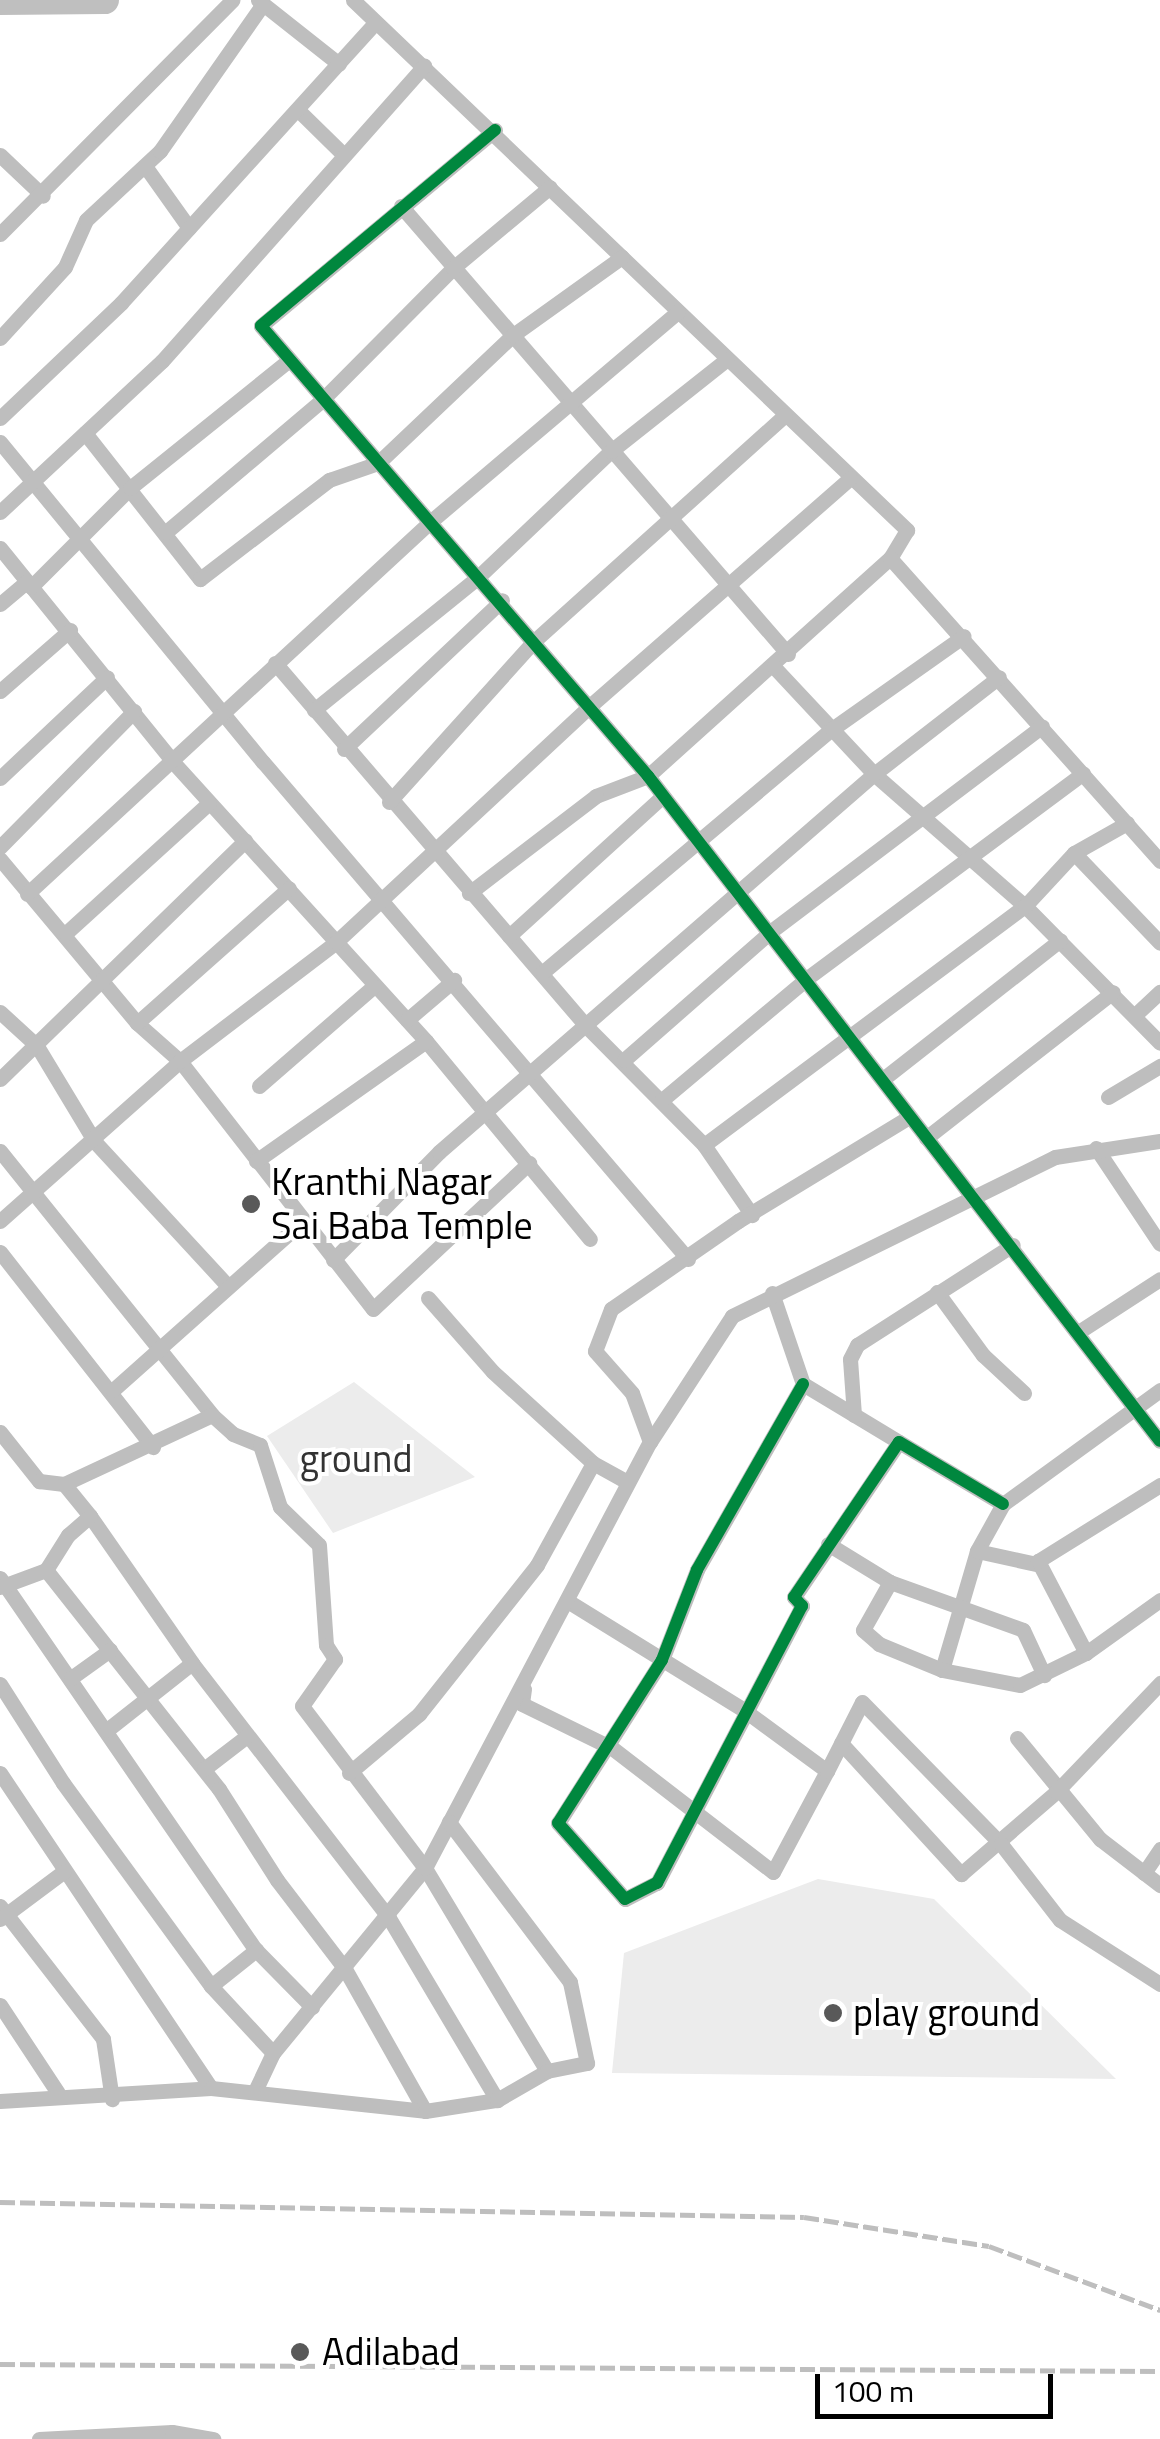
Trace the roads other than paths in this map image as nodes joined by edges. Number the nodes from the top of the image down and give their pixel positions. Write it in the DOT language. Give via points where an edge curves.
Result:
graph roads {
  1 [pos="232,0"];
  2 [pos="352,0"];
  3 [pos="260,2"];
  4 [pos="374,24"];
  5 [pos="338,64"];
  6 [pos="424,66"];
  7 [pos="298,110"];
  8 [pos="495,130"];
  9 [pos="344,155"];
  10 [pos="0,156"];
  11 [pos="145,166"];
  12 [pos="550,187"];
  13 [pos="43,196"];
  14 [pos="400,206"];
  15 [pos="189,228"];
  16 [pos="0,234"];
  17 [pos="622,258"];
  18 [pos="453,268"];
  19 [pos="678,312"];
  20 [pos="513,335"];
  21 [pos="0,338"];
  22 [pos="727,359"];
  23 [pos="290,360"];
  24 [pos="322,400"];
  25 [pos="568,402"];
  26 [pos="785,414"];
  27 [pos="0,418"];
  28 [pos="86,433"];
  29 [pos="0,442"];
  30 [pos="611,451"];
  31 [pos="378,462"];
  32 [pos="850,478"];
  33 [pos="36,484"];
  34 [pos="130,488"];
  35 [pos="0,512"];
  36 [pos="666,517"];
  37 [pos="430,522"];
  38 [pos="166,532"];
  39 [pos="80,538"];
  40 [pos="0,548"];
  41 [pos="890,558"];
  42 [pos="478,578"];
  43 [pos="29,584"];
  44 [pos="726,586"];
  45 [pos="502,600"];
  46 [pos="0,604"];
  47 [pos="70,630"];
  48 [pos="964,636"];
  49 [pos="534,642"];
  50 [pos="788,654"];
  51 [pos="275,664"];
  52 [pos="774,667"];
  53 [pos="107,676"];
  54 [pos="999,677"];
  55 [pos="0,691"];
  56 [pos="590,705"];
  57 [pos="224,709"];
  58 [pos="314,710"];
  59 [pos="134,711"];
  60 [pos="1042,726"];
  61 [pos="832,729"];
  62 [pos="344,748"];
  63 [pos="173,762"];
  64 [pos="1082,773"];
  65 [pos="874,774"];
  66 [pos="648,776"];
  67 [pos="0,778"];
  68 [pos="664,796"];
  69 [pos="389,802"];
  70 [pos="208,804"];
  71 [pos="923,813"];
  72 [pos="1127,823"];
  73 [pos="700,840"];
  74 [pos="245,841"];
  75 [pos="0,847"];
  76 [pos="431,852"];
  77 [pos="1074,853"];
  78 [pos="0,859"];
  79 [pos="972,860"];
  80 [pos="1160,860"];
  81 [pos="290,888"];
  82 [pos="468,893"];
  83 [pos="26,894"];
  84 [pos="383,896"];
  85 [pos="737,896"];
  86 [pos="1024,906"];
  87 [pos="770,932"];
  88 [pos="66,933"];
  89 [pos="509,936"];
  90 [pos="1060,940"];
  91 [pos="336,942"];
  92 [pos="1160,942"];
  93 [pos="543,972"];
  94 [pos="104,977"];
  95 [pos="806,979"];
  96 [pos="454,980"];
  97 [pos="374,986"];
  98 [pos="1113,992"];
  99 [pos="1160,992"];
  100 [pos="0,1012"];
  101 [pos="1135,1015"];
  102 [pos="407,1020"];
  103 [pos="137,1022"];
  104 [pos="586,1026"];
  105 [pos="849,1037"];
  106 [pos="426,1041"];
  107 [pos="1160,1043"];
  108 [pos="37,1046"];
  109 [pos="624,1060"];
  110 [pos="180,1061"];
  111 [pos="1160,1066"];
  112 [pos="533,1072"];
  113 [pos="0,1079"];
  114 [pos="883,1079"];
  115 [pos="259,1086"];
  116 [pos="1108,1097"];
  117 [pos="662,1100"];
  118 [pos="487,1112"];
  119 [pos="910,1118"];
  120 [pos="926,1138"];
  121 [pos="1160,1141"];
  122 [pos="96,1142"];
  123 [pos="704,1145"];
  124 [pos="1096,1148"];
  125 [pos="0,1151"];
  126 [pos="256,1161"];
  127 [pos="528,1164"];
  128 [pos="34,1192"];
  129 [pos="974,1195"];
  130 [pos="752,1215"];
  131 [pos="303,1221"];
  132 [pos="0,1222"];
  133 [pos="590,1239"];
  134 [pos="1160,1244"];
  135 [pos="1013,1245"];
  136 [pos="0,1252"];
  137 [pos="688,1259"];
  138 [pos="334,1260"];
  139 [pos="1160,1279"];
  140 [pos="228,1286"];
  141 [pos="936,1292"];
  142 [pos="772,1293"];
  143 [pos="428,1298"];
  144 [pos="1080,1331"];
  145 [pos="160,1349"];
  146 [pos="803,1384"];
  147 [pos="113,1390"];
  148 [pos="1160,1390"];
  149 [pos="1024,1393"];
  150 [pos="1140,1408"];
  151 [pos="212,1415"];
  152 [pos="854,1415"];
  153 [pos="0,1432"];
  154 [pos="1160,1441"];
  155 [pos="650,1442"];
  156 [pos="899,1442"];
  157 [pos="153,1447"];
  158 [pos="593,1463"];
  159 [pos="626,1481"];
  160 [pos="64,1484"];
  161 [pos="1160,1485"];
  162 [pos="1003,1504"];
  163 [pos="90,1516"];
  164 [pos="828,1544"];
  165 [pos="977,1551"];
  166 [pos="1036,1564"];
  167 [pos="46,1570"];
  168 [pos="890,1582"];
  169 [pos="2,1583"];
  170 [pos="1160,1600"];
  171 [pos="569,1602"];
  172 [pos="958,1611"];
  173 [pos="110,1650"];
  174 [pos="1086,1653"];
  175 [pos="662,1660"];
  176 [pos="192,1663"];
  177 [pos="942,1670"];
  178 [pos="1044,1676"];
  179 [pos="71,1678"];
  180 [pos="524,1680"];
  181 [pos="1160,1683"];
  182 [pos="0,1684"];
  183 [pos="146,1699"];
  184 [pos="744,1710"];
  185 [pos="107,1730"];
  186 [pos="247,1736"];
  187 [pos="1016,1738"];
  188 [pos="841,1743"];
  189 [pos="612,1748"];
  190 [pos="204,1769"];
  191 [pos="826,1771"];
  192 [pos="0,1773"];
  193 [pos="349,1773"];
  194 [pos="1056,1792"];
  195 [pos="6,1795"];
  196 [pos="692,1807"];
  197 [pos="450,1822"];
  198 [pos="1001,1844"];
  199 [pos="1160,1848"];
  200 [pos="425,1868"];
  201 [pos="63,1872"];
  202 [pos="1144,1873"];
  203 [pos="1160,1885"];
  204 [pos="2,1914"];
  205 [pos="389,1918"];
  206 [pos="256,1950"];
  207 [pos="345,1968"];
  208 [pos="1160,1984"];
  209 [pos="211,1986"];
  210 [pos="0,2005"];
  211 [pos="312,2007"];
  212 [pos="273,2054"];
  213 [pos="546,2072"];
  214 [pos="210,2088"];
  215 [pos="255,2091"];
  216 [pos="58,2093"];
  217 [pos="112,2099"];
  218 [pos="497,2100"];
  219 [pos="0,2101"];
  220 [pos="426,2111"];
  221 [pos="40,2439"];
  222 [pos="212,2439"];
  1 -- 13 [label="street"];
  2 -- 4 [label="street"];
  3 -- 5 [label="street"];
  3 -- 11 [label="street"];
  4 -- 5 [label="street"];
  4 -- 6 [label="street"];
  5 -- 7 [label="street"];
  6 -- 8 [label="street"];
  6 -- 9 [label="street"];
  7 -- 9 [label="street"];
  7 -- 15 [label="street"];
  8 -- 12 [label="street"];
  8 -- 14 [label="street"];
  9 -- 28 [label="street" via="162,361"];
  10 -- 13 [label="street"];
  11 -- 15 [label="street"];
  11 -- 21 [label="street" via="86,220 65,267"];
  12 -- 17 [label="street"];
  12 -- 18 [label="street"];
  13 -- 16 [label="street"];
  14 -- 18 [label="street"];
  14 -- 23 [label="street" via="260,326"];
  15 -- 27 [label="street"];
  17 -- 19 [label="street"];
  17 -- 20 [label="street"];
  18 -- 20 [label="street"];
  18 -- 24 [label="street"];
  19 -- 22 [label="street"];
  19 -- 25 [label="street"];
  20 -- 25 [label="street"];
  20 -- 31 [label="street"];
  22 -- 26 [label="street"];
  22 -- 30 [label="street"];
  23 -- 24 [label="street"];
  23 -- 34 [label="street"];
  24 -- 31 [label="street"];
  24 -- 38 [label="street"];
  25 -- 30 [label="street"];
  25 -- 37 [label="street"];
  26 -- 32 [label="street"];
  26 -- 36 [label="street"];
  28 -- 33 [label="street"];
  28 -- 34 [label="street"];
  29 -- 33 [label="street"];
  30 -- 36 [label="street"];
  30 -- 42 [label="street"];
  31 -- 37 [label="street"];
  31 -- 38 [label="street" via="329,480 200,579"];
  32 -- 41 [label="street" via="907,530"];
  32 -- 44 [label="street"];
  33 -- 35 [label="street"];
  33 -- 39 [label="street"];
  34 -- 38 [label="street"];
  34 -- 39 [label="street"];
  36 -- 44 [label="street"];
  36 -- 49 [label="street"];
  37 -- 42 [label="street"];
  37 -- 51 [label="street"];
  39 -- 43 [label="street"];
  39 -- 57 [label="street"];
  40 -- 43 [label="street"];
  41 -- 48 [label="street"];
  41 -- 50 [label="street"];
  42 -- 45 [label="street"];
  42 -- 58 [label="street"];
  43 -- 46 [label="street"];
  43 -- 47 [label="street"];
  44 -- 50 [label="street"];
  44 -- 56 [label="street"];
  45 -- 49 [label="street"];
  45 -- 62 [label="street"];
  47 -- 53 [label="street"];
  47 -- 55 [label="street"];
  48 -- 54 [label="street"];
  48 -- 61 [label="street"];
  49 -- 56 [label="street"];
  49 -- 69 [label="street"];
  50 -- 52 [label="street"];
  51 -- 57 [label="street"];
  51 -- 58 [label="street"];
  52 -- 61 [label="street"];
  52 -- 66 [label="street"];
  53 -- 59 [label="street"];
  53 -- 67 [label="street"];
  54 -- 60 [label="street"];
  54 -- 65 [label="street"];
  56 -- 66 [label="street"];
  56 -- 76 [label="street"];
  57 -- 63 [label="street"];
  57 -- 84 [label="street"];
  58 -- 62 [label="street"];
  59 -- 63 [label="street"];
  59 -- 75 [label="street"];
  60 -- 64 [label="street"];
  60 -- 71 [label="street"];
  61 -- 65 [label="street"];
  61 -- 73 [label="street"];
  62 -- 69 [label="street"];
  63 -- 70 [label="street"];
  63 -- 83 [label="street"];
  64 -- 72 [label="street"];
  64 -- 79 [label="street"];
  65 -- 71 [label="street"];
  65 -- 85 [label="street"];
  66 -- 68 [label="street"];
  66 -- 82 [label="street" via="596,796"];
  68 -- 73 [label="street"];
  68 -- 89 [label="street"];
  69 -- 76 [label="street"];
  70 -- 74 [label="street"];
  70 -- 88 [label="street"];
  71 -- 79 [label="street"];
  71 -- 87 [label="street"];
  72 -- 77 [label="street"];
  72 -- 80 [label="street"];
  73 -- 85 [label="street"];
  73 -- 93 [label="street"];
  74 -- 81 [label="street"];
  74 -- 94 [label="street"];
  76 -- 82 [label="street"];
  76 -- 84 [label="street"];
  77 -- 86 [label="street"];
  77 -- 92 [label="street"];
  78 -- 83 [label="street"];
  79 -- 86 [label="street"];
  79 -- 95 [label="street"];
  81 -- 91 [label="street"];
  81 -- 103 [label="street"];
  82 -- 89 [label="street"];
  83 -- 88 [label="street"];
  84 -- 91 [label="street"];
  84 -- 96 [label="street"];
  85 -- 87 [label="street"];
  85 -- 104 [label="street"];
  86 -- 90 [label="street"];
  86 -- 105 [label="street"];
  87 -- 95 [label="street"];
  87 -- 109 [label="street"];
  88 -- 94 [label="street"];
  89 -- 93 [label="street"];
  90 -- 98 [label="street"];
  90 -- 114 [label="street"];
  91 -- 97 [label="street"];
  91 -- 110 [label="street"];
  93 -- 104 [label="street"];
  94 -- 103 [label="street"];
  94 -- 108 [label="street"];
  95 -- 105 [label="street"];
  95 -- 117 [label="street"];
  96 -- 102 [label="street"];
  96 -- 112 [label="street"];
  97 -- 102 [label="street"];
  97 -- 115 [label="street"];
  98 -- 101 [label="street"];
  98 -- 120 [label="street"];
  99 -- 101 [label="street"];
  100 -- 108 [label="street"];
  101 -- 107 [label="street"];
  102 -- 106 [label="street"];
  103 -- 110 [label="street"];
  104 -- 109 [label="street"];
  104 -- 112 [label="street"];
  105 -- 114 [label="street"];
  105 -- 123 [label="street"];
  106 -- 118 [label="street"];
  106 -- 126 [label="street"];
  108 -- 113 [label="street"];
  108 -- 122 [label="street"];
  109 -- 117 [label="street"];
  110 -- 122 [label="street"];
  110 -- 126 [label="street"];
  111 -- 116 [label="street"];
  112 -- 118 [label="street"];
  112 -- 137 [label="street"];
  114 -- 119 [label="street"];
  117 -- 123 [label="street"];
  118 -- 127 [label="street"];
  118 -- 138 [label="street"];
  119 -- 120 [label="street"];
  119 -- 130 [label="street"];
  120 -- 129 [label="street"];
  121 -- 124 [label="street"];
  122 -- 128 [label="street"];
  122 -- 140 [label="street"];
  123 -- 130 [label="street"];
  124 -- 129 [label="street" via="1056,1157"];
  124 -- 134 [label="street"];
  125 -- 128 [label="street"];
  126 -- 131 [label="street"];
  127 -- 133 [label="street"];
  127 -- 138 [label="street" via="373,1309"];
  128 -- 132 [label="street"];
  128 -- 145 [label="street"];
  129 -- 135 [label="street"];
  129 -- 142 [label="street"];
  130 -- 137 [label="street"];
  131 -- 138 [label="street"];
  131 -- 140 [label="street"];
  135 -- 141 [label="street"];
  135 -- 144 [label="street"];
  136 -- 147 [label="street"];
  137 -- 155 [label="street" via="611,1309 595,1351 632,1394"];
  139 -- 144 [label="street"];
  140 -- 145 [label="street"];
  141 -- 149 [label="street" via="983,1356"];
  141 -- 152 [label="street" via="852,1352"];
  142 -- 146 [label="street"];
  142 -- 155 [label="street" via="732,1316"];
  143 -- 158 [label="street" via="494,1372"];
  144 -- 150 [label="street"];
  145 -- 147 [label="street"];
  145 -- 151 [label="street"];
  146 -- 152 [label="street"];
  146 -- 175 [label="street" via="696,1570"];
  147 -- 157 [label="street"];
  148 -- 150 [label="street"];
  150 -- 154 [label="street"];
  150 -- 162 [label="street"];
  151 -- 157 [label="street"];
  151 -- 193 [label="street" via="260,1445 280,1507 321,1549 326,1645 336,1659 302,1706"];
  152 -- 156 [label="street"];
  153 -- 160 [label="street" via="39,1481"];
  155 -- 159 [label="street"];
  156 -- 162 [label="street"];
  156 -- 164 [label="street"];
  157 -- 160 [label="street"];
  158 -- 159 [label="street"];
  158 -- 193 [label="street" via="537,1565 418,1714"];
  159 -- 171 [label="street"];
  160 -- 163 [label="street"];
  161 -- 166 [label="street"];
  162 -- 165 [label="street"];
  163 -- 167 [label="street" via="68,1535"];
  163 -- 176 [label="street"];
  164 -- 168 [label="street"];
  164 -- 184 [label="street" via="794,1596 802,1606"];
  165 -- 166 [label="street"];
  165 -- 172 [label="street"];
  166 -- 174 [label="street"];
  167 -- 169 [label="street"];
  167 -- 173 [label="street"];
  168 -- 172 [label="street"];
  168 -- 177 [label="street" via="863,1630 879,1644"];
  169 -- 179 [label="street"];
  170 -- 174 [label="street"];
  171 -- 175 [label="street"];
  171 -- 180 [label="street"];
  172 -- 177 [label="street"];
  172 -- 178 [label="street" via="1023,1630"];
  173 -- 179 [label="street"];
  173 -- 183 [label="street"];
  174 -- 178 [label="street"];
  175 -- 184 [label="street"];
  175 -- 189 [label="street"];
  176 -- 183 [label="street"];
  176 -- 186 [label="street"];
  177 -- 178 [label="street" via="1007,1685"];
  179 -- 185 [label="street"];
  180 -- 189 [label="street" via="522,1704"];
  180 -- 197 [label="street"];
  181 -- 194 [label="street"];
  182 -- 209 [label="street" via="62,1783"];
  183 -- 185 [label="street"];
  183 -- 190 [label="street"];
  184 -- 191 [label="street"];
  184 -- 196 [label="street"];
  185 -- 206 [label="street"];
  186 -- 190 [label="street"];
  186 -- 205 [label="street"];
  187 -- 194 [label="street"];
  188 -- 191 [label="street"];
  188 -- 198 [label="street" via="961,1874"];
  188 -- 198 [label="street" via="862,1702"];
  189 -- 196 [label="street"];
  189 -- 196 [label="street" via="558,1823 626,1899 657,1884"];
  190 -- 207 [label="street"];
  191 -- 196 [label="street" via="773,1872"];
  192 -- 195 [label="street"];
  193 -- 200 [label="street"];
  194 -- 198 [label="street"];
  194 -- 202 [label="street"];
  195 -- 201 [label="street"];
  197 -- 200 [label="street"];
  197 -- 213 [label="street" via="570,1982 588,2063"];
  198 -- 208 [label="street" via="1060,1920"];
  199 -- 202 [label="street"];
  200 -- 205 [label="street"];
  200 -- 213 [label="street"];
  201 -- 204 [label="street"];
  201 -- 214 [label="street"];
  202 -- 203 [label="street"];
  204 -- 217 [label="street" via="102,2039"];
  205 -- 207 [label="street"];
  205 -- 218 [label="street"];
  206 -- 209 [label="street"];
  206 -- 211 [label="street"];
  207 -- 211 [label="street"];
  207 -- 220 [label="street"];
  209 -- 212 [label="street"];
  210 -- 216 [label="street"];
  211 -- 212 [label="street"];
  212 -- 215 [label="street"];
  213 -- 218 [label="street"];
  214 -- 215 [label="street"];
  214 -- 217 [label="street"];
  215 -- 220 [label="street"];
  216 -- 217 [label="street"];
  216 -- 219 [label="street"];
  218 -- 220 [label="street"];
  221 -- 222 [label="street" via="172,2432"];
}
